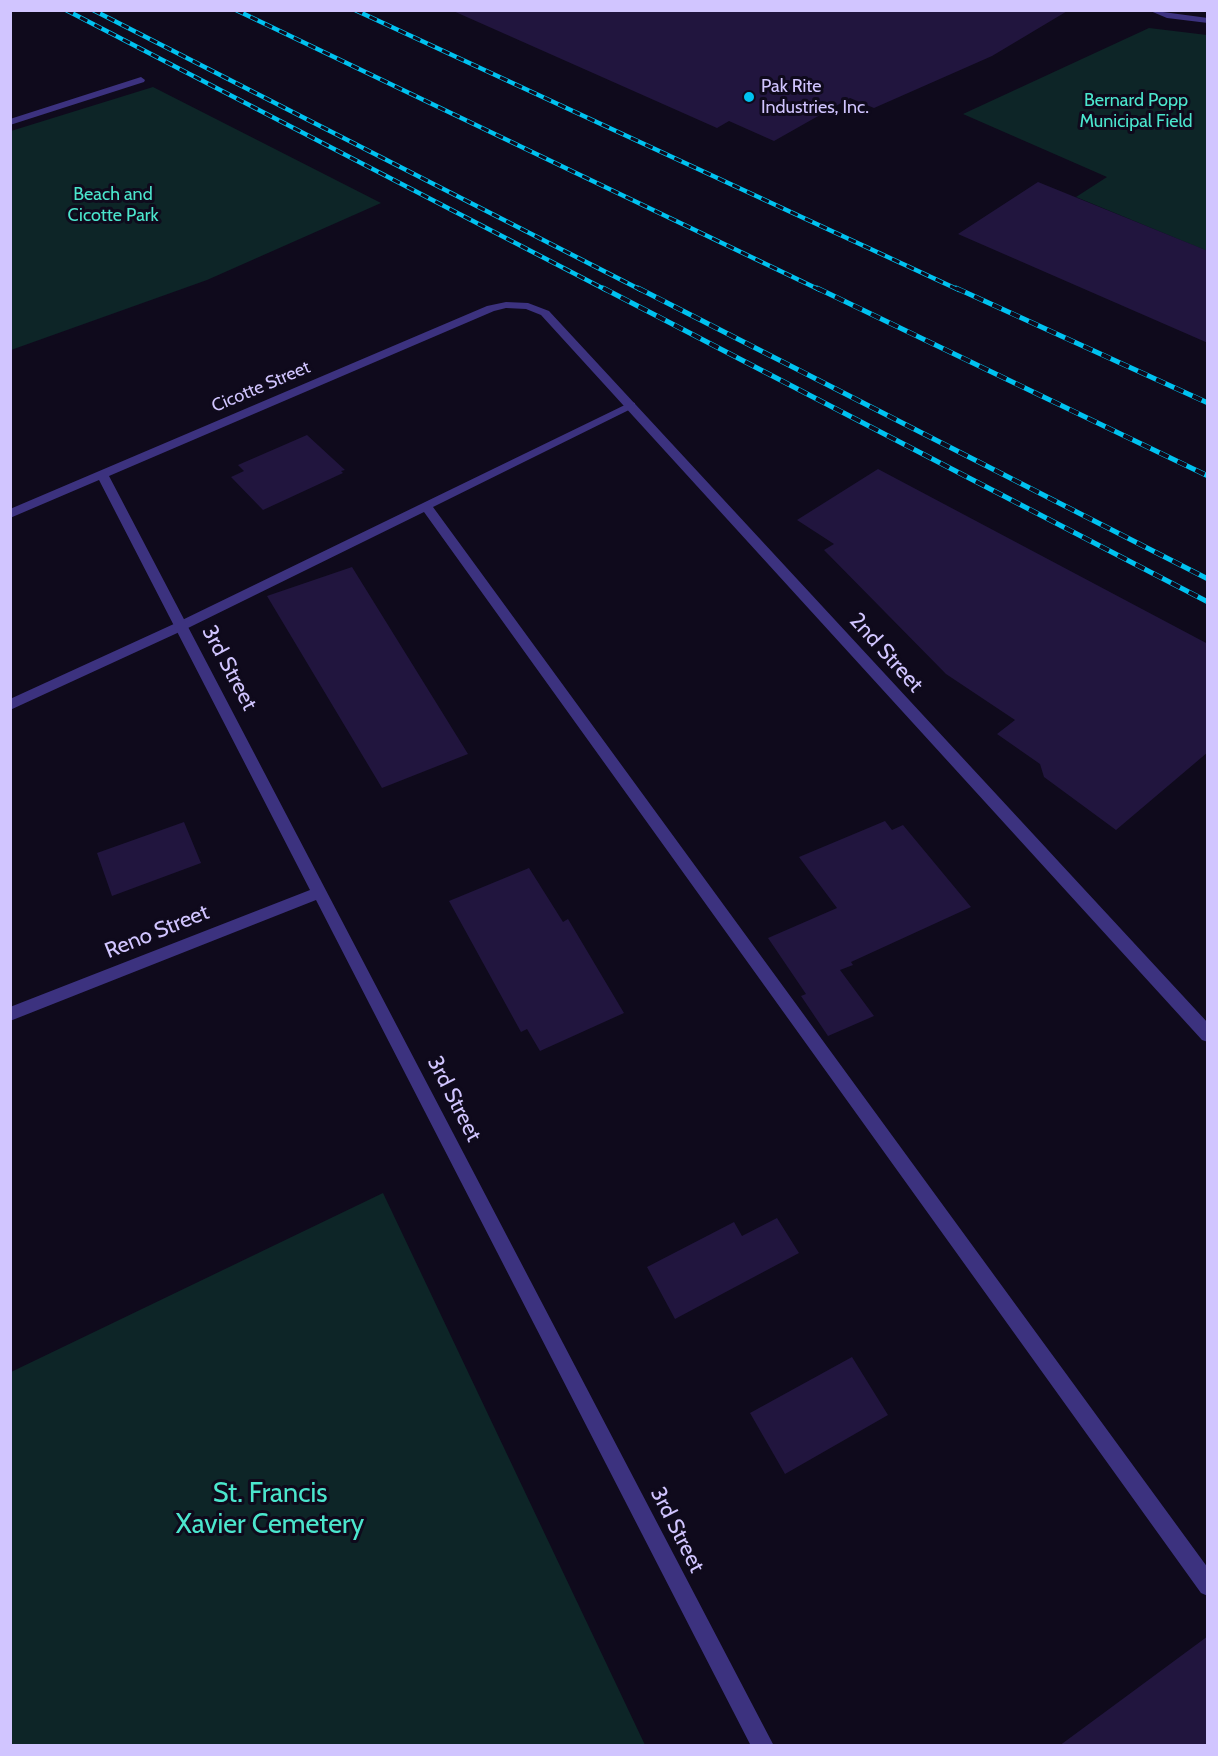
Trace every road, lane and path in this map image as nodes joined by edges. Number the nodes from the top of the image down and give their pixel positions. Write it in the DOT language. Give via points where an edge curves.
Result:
graph roads {
  1 [pos="1152,10"];
  2 [pos="1188,10"];
  3 [pos="1167,16"];
  4 [pos="1208,21"];
  5 [pos="141,80"];
  6 [pos="10,122"];
  7 [pos="528,306"];
  8 [pos="631,405"];
  9 [pos="102,474"];
  10 [pos="426,506"];
  11 [pos="10,514"];
  12 [pos="181,626"];
  13 [pos="10,705"];
  14 [pos="321,892"];
  15 [pos="10,1014"];
  16 [pos="1208,1035"];
  17 [pos="1208,1586"];
  18 [pos="763,1746"];
  1 -- 3 [label="street"];
  2 -- 3 [label="street"];
  3 -- 4 [label="street"];
  5 -- 6 [label="street"];
  7 -- 8 [label="street, 2nd Street" via="545,313"];
  7 -- 9 [label="street, Cicotte Street" via="491,308"];
  8 -- 10 [label="street"];
  8 -- 16 [label="street, 2nd Street"];
  9 -- 11 [label="street, Cicotte Street"];
  9 -- 12 [label="street, 3rd Street"];
  10 -- 12 [label="street"];
  10 -- 17 [label="street"];
  12 -- 13 [label="street"];
  12 -- 14 [label="street, 3rd Street"];
  14 -- 15 [label="street, Reno Street"];
  14 -- 18 [label="street, 3rd Street"];
}
